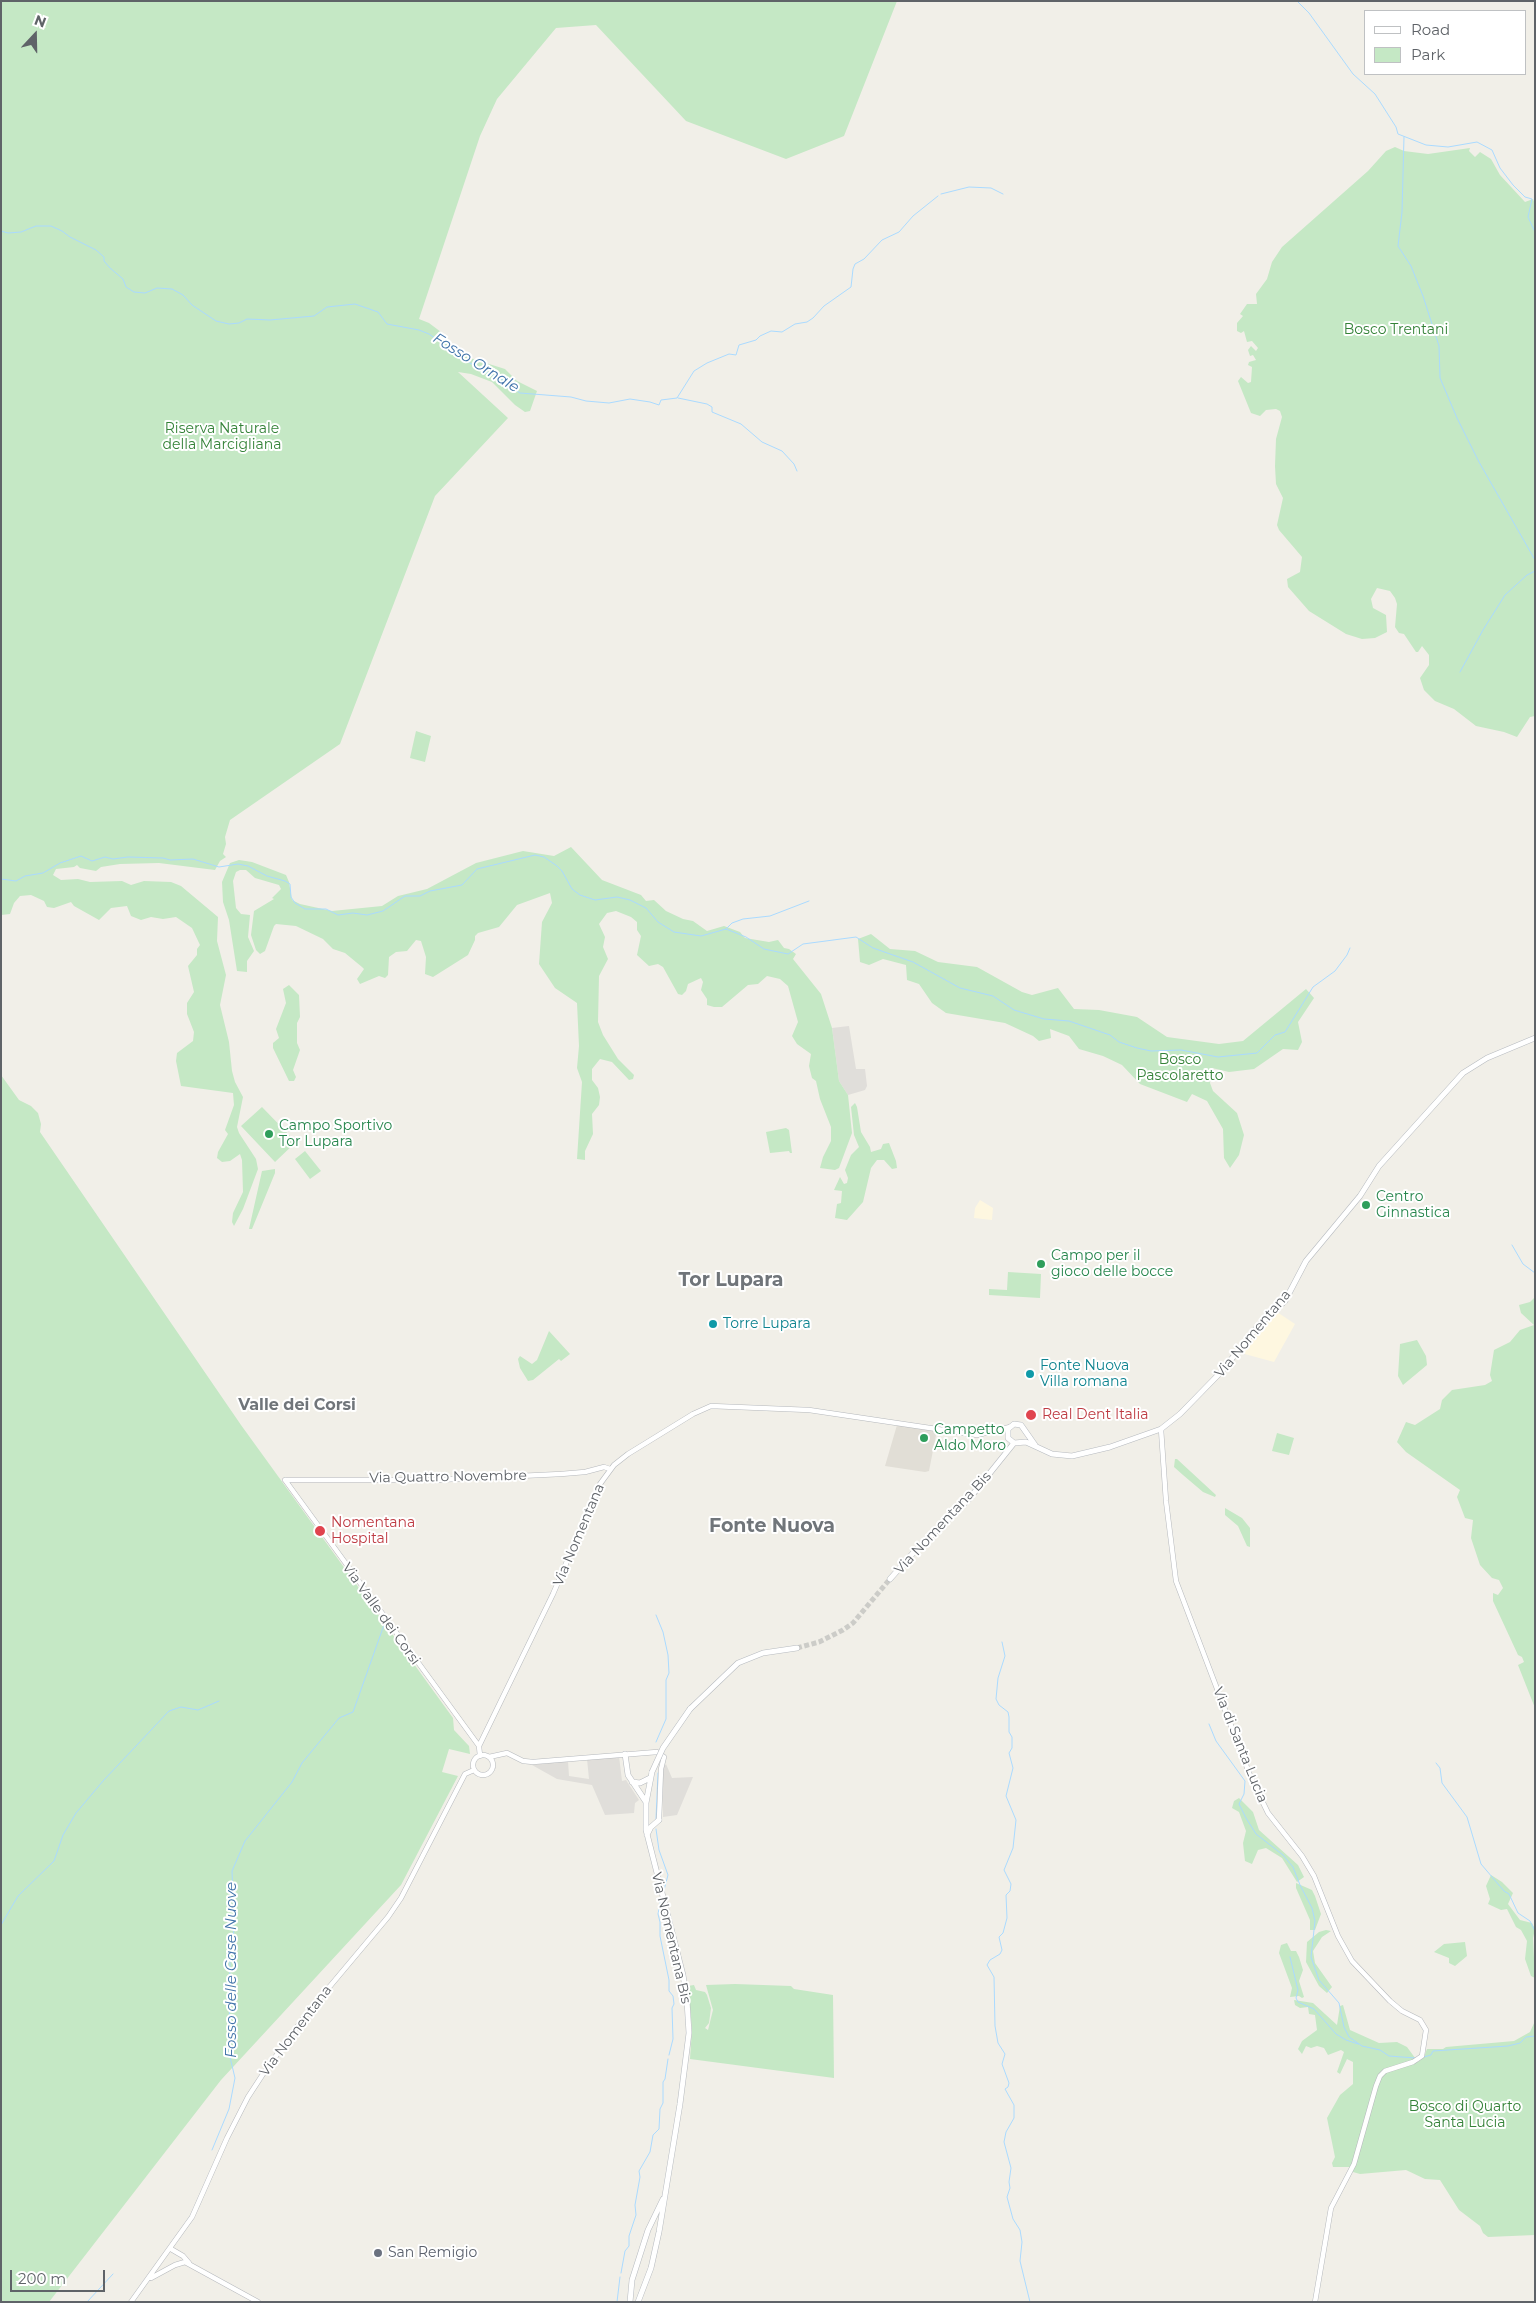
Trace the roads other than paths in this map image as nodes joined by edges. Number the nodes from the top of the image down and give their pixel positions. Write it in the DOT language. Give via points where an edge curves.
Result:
graph roads {
  1 [pos="1535,1038"];
  2 [pos="1010,1427"];
  3 [pos="999,1429"];
  4 [pos="1161,1429"];
  5 [pos="1008,1435"];
  6 [pos="1027,1435"];
  7 [pos="1022,1442"];
  8 [pos="1014,1443"];
  9 [pos="1035,1445"];
  10 [pos="610,1469"];
  11 [pos="285,1480"];
  12 [pos="890,1580"];
  13 [pos="797,1648"];
  14 [pos="479,1746"];
  15 [pos="625,1754"];
  16 [pos="480,1756"];
  17 [pos="488,1758"];
  18 [pos="474,1770"];
  19 [pos="651,1775"];
  20 [pos="632,1782"];
  21 [pos="646,1803"];
  22 [pos="646,1815"];
  23 [pos="658,1821"];
  24 [pos="647,1835"];
  25 [pos="666,2192"];
  26 [pos="171,2248"];
  27 [pos="167,2255"];
  28 [pos="175,2264"];
  29 [pos="190,2264"];
  30 [pos="147,2280"];
  31 [pos="131,2302"];
  32 [pos="258,2302"];
  33 [pos="630,2302"];
  34 [pos="638,2302"];
  35 [pos="1315,2302"];
  1 -- 4 [label="main road, Via Nomentana" via="1487,1058 1463,1074 1379,1166 1360,1196 1306,1261 1285,1301 1259,1325 1202,1393"];
  2 -- 3 [label="street, Via Nomentana"];
  2 -- 5 [label="main road"];
  2 -- 6 [label="main road" via="1021,1425 1026,1428"];
  3 -- 5 [label="street"];
  3 -- 10 [label="street, Via Nomentana" via="977,1435 809,1410 711,1406 631,1452"];
  4 -- 9 [label="main road, Via Nomentana" via="1074,1456 1053,1454"];
  4 -- 35 [label="street, Via di Santa Lucia" via="1176,1581 1251,1778 1268,1812 1300,1852 1314,1876 1336,1933 1352,1961 1390,2001 1423,2022 1426,2032 1422,2057 1386,2070 1379,2077 1353,2164 1331,2208"];
  5 -- 8 [label="main road"];
  6 -- 7 [label="main road"];
  6 -- 9 [label="main road, Via Nomentana"];
  7 -- 8 [label="main road"];
  7 -- 9 [label="main road, Via Nomentana"];
  8 -- 12 [label="main road, Via Nomentana Bis" via="970,1499 914,1552"];
  10 -- 11 [label="street, Via Quattro Novembre" via="418,1480"];
  10 -- 14 [label="street, Via Nomentana" via="600,1484 553,1594"];
  11 -- 14 [label="street, Via Valle dei Corsi"];
  13 -- 19 [label="main road, Via Nomentana Bis, bridge" via="762,1653 738,1663 690,1709 663,1748"];
  14 -- 16 [label="street"];
  15 -- 17 [label="street" via="533,1762 523,1761 509,1753"];
  15 -- 20 [label="main road" via="627,1773"];
  15 -- 23 [label="street" via="654,1751 664,1757"];
  16 -- 17 [label="street"];
  16 -- 18 [label="street" via="474,1761"];
  17 -- 18 [label="street" via="492,1766 489,1772 482,1775"];
  18 -- 26 [label="street, Via Nomentana" via="466,1774 401,1898 305,2016 248,2097 192,2217"];
  19 -- 20 [label="main road" via="640,1783"];
  19 -- 21 [label="main road, Via Nomentana Bis"];
  20 -- 21 [label="main road"];
  21 -- 22 [label="main road, Via Nomentana Bis"];
  22 -- 23 [label="main road" via="650,1821"];
  22 -- 24 [label="main road, Via Nomentana Bis"];
  23 -- 24 [label="main road"];
  24 -- 25 [label="main road, Via Nomentana Bis" via="686,1990 689,2033"];
  25 -- 33 [label="main road" via="648,2230 632,2280"];
  25 -- 34 [label="main road, Via Nomentana Bis" via="659,2232"];
  26 -- 27 [label="street, Via Nomentana"];
  26 -- 29 [label="street"];
  27 -- 28 [label="street"];
  27 -- 30 [label="street, Via Nomentana"];
  28 -- 29 [label="street"];
  28 -- 30 [label="street"];
  29 -- 32 [label="street"];
  30 -- 31 [label="street, Via Nomentana"];
}
